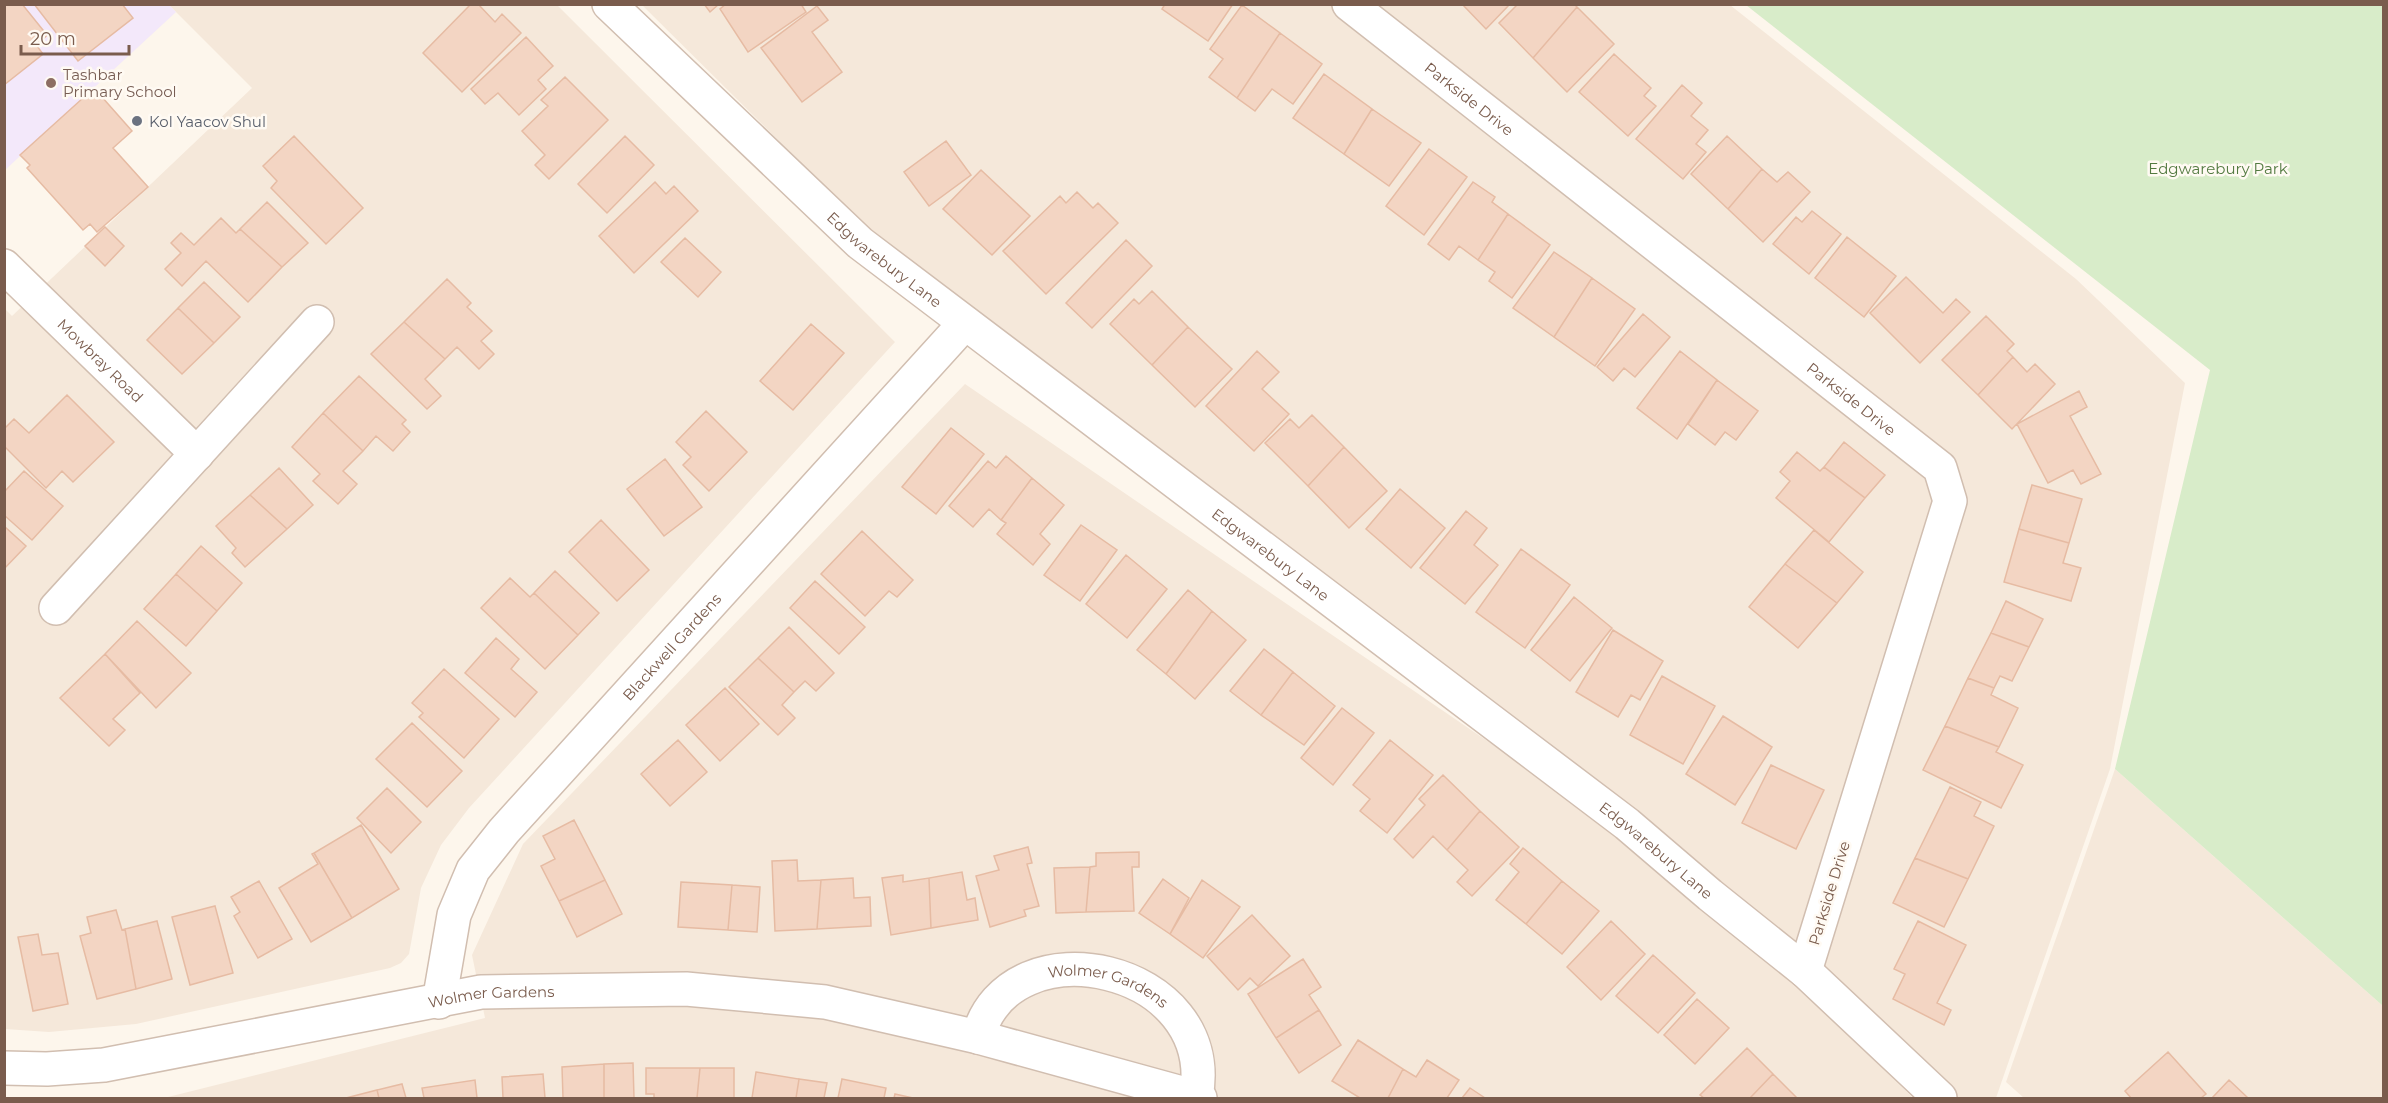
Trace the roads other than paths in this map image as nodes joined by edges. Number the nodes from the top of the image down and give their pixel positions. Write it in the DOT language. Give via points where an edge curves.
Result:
graph roads {
  1 [pos="609,4"];
  2 [pos="1349,4"];
  3 [pos="4,266"];
  4 [pos="317,322"];
  5 [pos="965,322"];
  6 [pos="197,454"];
  7 [pos="56,608"];
  8 [pos="1805,970"];
  9 [pos="439,1002"];
  10 [pos="978,1037"];
  11 [pos="4,1068"];
  12 [pos="1198,1098"];
  13 [pos="1940,1098"];
  1 -- 5 [label="street, Edgwarebury Lane" via="860,243"];
  2 -- 8 [label="street, Parkside Drive" via="1940,468 1950,501"];
  3 -- 6 [label="street, Mowbray Road"];
  4 -- 6 [label="street"];
  5 -- 8 [label="street, Edgwarebury Lane" via="1628,824"];
  5 -- 9 [label="street, Blackwell Gardens" via="479,862 454,915"];
  6 -- 7 [label="street"];
  8 -- 13 [label="street, Edgwarebury Lane"];
  9 -- 10 [label="street, Wolmer Gardens" via="481,992 686,989 825,1002"];
  9 -- 11 [label="street, Wolmer Gardens" via="104,1065 47,1070"];
  10 -- 12 [label="street, Wolmer Gardens"];
  10 -- 12 [label="street, Wolmer Gardens" via="988,1010 997,997 1014,985 1043,974 1103,971 1153,993 1181,1018 1197,1054"];
}
